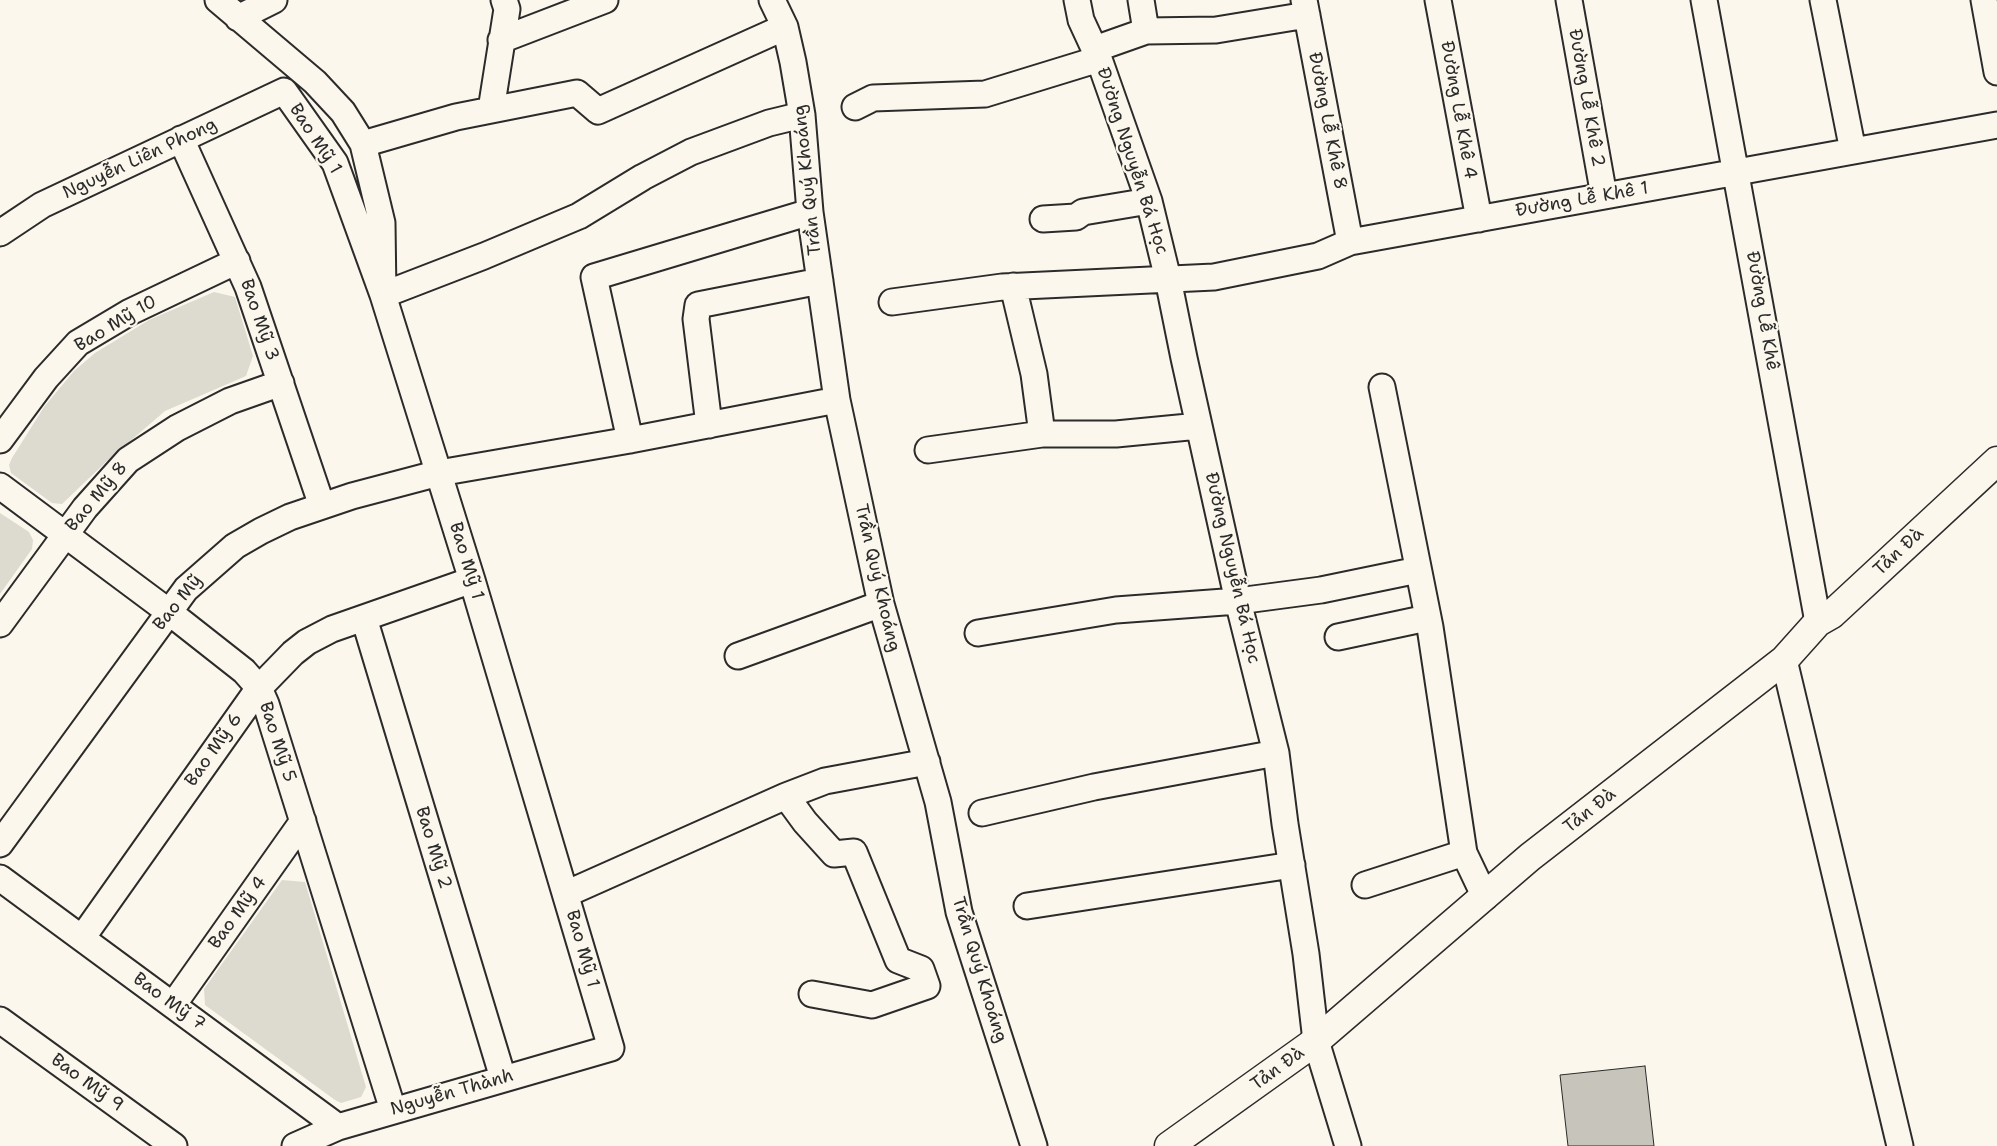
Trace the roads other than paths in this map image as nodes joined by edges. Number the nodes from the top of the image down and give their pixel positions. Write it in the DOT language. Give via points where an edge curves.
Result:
graph roads {
  1 [pos="218,0"];
  2 [pos="274,0"];
  3 [pos="504,0"];
  4 [pos="605,0"];
  5 [pos="772,0"];
  6 [pos="1077,0"];
  7 [pos="1141,0"];
  8 [pos="1438,0"];
  9 [pos="1569,0"];
  10 [pos="1704,0"];
  11 [pos="1823,0"];
  12 [pos="1984,0"];
  13 [pos="1306,8"];
  14 [pos="238,18"];
  15 [pos="785,27"];
  16 [pos="1146,31"];
  17 [pos="502,40"];
  18 [pos="1097,54"];
  19 [pos="1997,72"];
  20 [pos="284,91"];
  21 [pos="855,107"];
  22 [pos="491,110"];
  23 [pos="802,115"];
  24 [pos="1997,125"];
  25 [pos="181,139"];
  26 [pos="363,144"];
  27 [pos="1853,151"];
  28 [pos="1736,172"];
  29 [pos="1604,196"];
  30 [pos="1148,201"];
  31 [pos="810,212"];
  32 [pos="1478,219"];
  33 [pos="1043,220"];
  34 [pos="0,233"];
  35 [pos="1350,242"];
  36 [pos="237,261"];
  37 [pos="1168,279"];
  38 [pos="820,281"];
  39 [pos="1013,286"];
  40 [pos="384,295"];
  41 [pos="892,302"];
  42 [pos="281,383"];
  43 [pos="1382,387"];
  44 [pos="837,400"];
  45 [pos="709,425"];
  46 [pos="1199,426"];
  47 [pos="1042,434"];
  48 [pos="0,440"];
  49 [pos="630,440"];
  50 [pos="928,450"];
  51 [pos="1997,461"];
  52 [pos="439,473"];
  53 [pos="0,486"];
  54 [pos="322,506"];
  55 [pos="66,533"];
  56 [pos="1418,570"];
  57 [pos="472,580"];
  58 [pos="1238,601"];
  59 [pos="881,604"];
  60 [pos="169,612"];
  61 [pos="364,618"];
  62 [pos="1427,618"];
  63 [pos="1818,622"];
  64 [pos="0,624"];
  65 [pos="978,633"];
  66 [pos="1338,637"];
  67 [pos="738,656"];
  68 [pos="1784,660"];
  69 [pos="258,688"];
  70 [pos="1276,753"];
  71 [pos="926,762"];
  72 [pos="786,796"];
  73 [pos="982,813"];
  74 [pos="303,821"];
  75 [pos="0,844"];
  76 [pos="1464,853"];
  77 [pos="1292,865"];
  78 [pos="0,878"];
  79 [pos="1365,885"];
  80 [pos="566,894"];
  81 [pos="1485,897"];
  82 [pos="1028,906"];
  83 [pos="82,938"];
  84 [pos="812,994"];
  85 [pos="172,1005"];
  86 [pos="0,1020"];
  87 [pos="1316,1042"];
  88 [pos="611,1048"];
  89 [pos="503,1078"];
  90 [pos="393,1110"];
  91 [pos="338,1127"];
  92 [pos="174,1146"];
  93 [pos="295,1146"];
  94 [pos="1034,1146"];
  95 [pos="1169,1146"];
  96 [pos="1348,1146"];
  97 [pos="1900,1146"];
  1 -- 14 [label="street"];
  2 -- 14 [label="street"];
  3 -- 17 [label="street"];
  4 -- 17 [label="street"];
  5 -- 15 [label="street, Trần Quý Khoáng"];
  6 -- 18 [label="street, Đường Nguyễn Bá Học" via="1081,20"];
  7 -- 16 [label="street"];
  8 -- 32 [label="street, Đường Lễ Khê 4"];
  9 -- 29 [label="street, Đường Lễ Khê 2"];
  10 -- 28 [label="street, Đường Lễ Khê"];
  11 -- 27 [label="street"];
  12 -- 19 [label="street"];
  13 -- 16 [label="street" via="1216,30"];
  13 -- 35 [label="street, Đường Lễ Khê 8"];
  14 -- 26 [label="street" via="315,82 343,112"];
  15 -- 22 [label="street" via="598,111 577,93"];
  15 -- 23 [label="street, Trần Quý Khoáng"];
  16 -- 18 [label="street"];
  17 -- 22 [label="street"];
  18 -- 21 [label="street" via="985,94 873,98"];
  18 -- 30 [label="street, Đường Nguyễn Bá Học"];
  20 -- 25 [label="street, Nguyễn Liên Phong"];
  20 -- 40 [label="street, Bao Mỹ 1" via="335,163"];
  22 -- 26 [label="street"];
  23 -- 31 [label="street, Trần Quý Khoáng"];
  23 -- 40 [label="street" via="769,122 691,152 579,216"];
  24 -- 27 [label="street, Đường Lễ Khê 1"];
  25 -- 34 [label="street, Nguyễn Liên Phong" via="42,205"];
  25 -- 36 [label="street, Bao Mỹ 3"];
  26 -- 40 [label="street" via="382,223"];
  27 -- 28 [label="street, Đường Lễ Khê 1"];
  28 -- 29 [label="street, Đường Lễ Khê 1"];
  28 -- 63 [label="street, Đường Lễ Khê"];
  29 -- 32 [label="street, Đường Lễ Khê 1"];
  30 -- 33 [label="street" via="1083,212 1076,217"];
  30 -- 37 [label="street, Đường Nguyễn Bá Học"];
  31 -- 38 [label="street, Trần Quý Khoáng"];
  31 -- 49 [label="street" via="594,277"];
  32 -- 35 [label="street, Đường Lễ Khê 1"];
  35 -- 37 [label="street, Đường Lễ Khê 1" via="1318,256 1214,276"];
  36 -- 42 [label="street, Bao Mỹ 3"];
  36 -- 48 [label="street, Bao Mỹ 10" via="130,312 78,342 46,378"];
  37 -- 39 [label="street, Đường Lễ Khê 1"];
  37 -- 46 [label="street, Đường Nguyễn Bá Học"];
  38 -- 44 [label="street, Trần Quý Khoáng"];
  38 -- 45 [label="street" via="698,305 696,319"];
  39 -- 41 [label="street, Đường Lễ Khê 1"];
  39 -- 47 [label="street" via="1034,374"];
  40 -- 52 [label="street, Bao Mỹ 1"];
  42 -- 54 [label="street, Bao Mỹ 3"];
  42 -- 55 [label="street, Bao Mỹ 8" via="230,401 177,428 128,460"];
  43 -- 56 [label="street"];
  44 -- 45 [label="street, Bao Mỹ"];
  44 -- 59 [label="street, Trần Quý Khoáng"];
  45 -- 49 [label="street, Bao Mỹ"];
  46 -- 47 [label="street" via="1116,434"];
  46 -- 58 [label="street, Đường Nguyễn Bá Học"];
  47 -- 50 [label="street"];
  49 -- 52 [label="street, Bao Mỹ"];
  51 -- 63 [label="main road, Tản Đà" via="1832,614"];
  52 -- 54 [label="street, Bao Mỹ"];
  52 -- 57 [label="street, Bao Mỹ 1"];
  53 -- 55 [label="street, Bao Mỹ 5"];
  54 -- 60 [label="street, Bao Mỹ" via="290,517 235,546 196,579"];
  55 -- 60 [label="street, Bao Mỹ 5"];
  55 -- 64 [label="street, Bao Mỹ 8"];
  56 -- 58 [label="street" via="1320,590"];
  56 -- 62 [label="street"];
  57 -- 61 [label="street, Bao Mỹ 6"];
  57 -- 80 [label="street, Bao Mỹ 1"];
  58 -- 65 [label="street" via="1116,610"];
  58 -- 70 [label="street, Đường Nguyễn Bá Học"];
  59 -- 67 [label="street"];
  59 -- 71 [label="street, Trần Quý Khoáng"];
  60 -- 69 [label="street, Bao Mỹ 5" via="244,671"];
  60 -- 75 [label="street, Bao Mỹ"];
  61 -- 69 [label="street, Bao Mỹ 6" via="308,642"];
  61 -- 89 [label="street, Bao Mỹ 2"];
  62 -- 66 [label="street"];
  62 -- 76 [label="street"];
  63 -- 68 [label="main road, Tản Đà"];
  68 -- 81 [label="main road, Tản Đà" via="1530,857"];
  68 -- 97 [label="street"];
  69 -- 74 [label="street, Bao Mỹ 5"];
  69 -- 83 [label="street, Bao Mỹ 6"];
  70 -- 73 [label="street" via="1094,787"];
  70 -- 77 [label="street, Đường Nguyễn Bá Học"];
  71 -- 72 [label="street" via="824,782"];
  71 -- 94 [label="street, Trần Quý Khoáng" via="938,802 959,912"];
  72 -- 80 [label="street"];
  72 -- 84 [label="street" via="834,854 854,852 898,960 921,969 927,986 872,1005"];
  74 -- 85 [label="street, Bao Mỹ 4"];
  74 -- 90 [label="street, Bao Mỹ 5"];
  76 -- 79 [label="street"];
  76 -- 81 [label="street"];
  77 -- 82 [label="street"];
  77 -- 87 [label="street, Đường Nguyễn Bá Học"];
  78 -- 83 [label="street, Bao Mỹ 7"];
  80 -- 88 [label="street, Bao Mỹ 1"];
  81 -- 87 [label="main road, Tản Đà"];
  83 -- 85 [label="street, Bao Mỹ 7"];
  85 -- 91 [label="street, Bao Mỹ 7"];
  86 -- 92 [label="street, Bao Mỹ 9"];
  87 -- 95 [label="main road, Tản Đà"];
  87 -- 96 [label="street, Đường Nguyễn Bá Học"];
  88 -- 89 [label="street, Nguyễn Thành"];
  89 -- 90 [label="street, Nguyễn Thành"];
  90 -- 91 [label="street, Nguyễn Thành"];
  91 -- 93 [label="street, Nguyễn Thành"];
}
